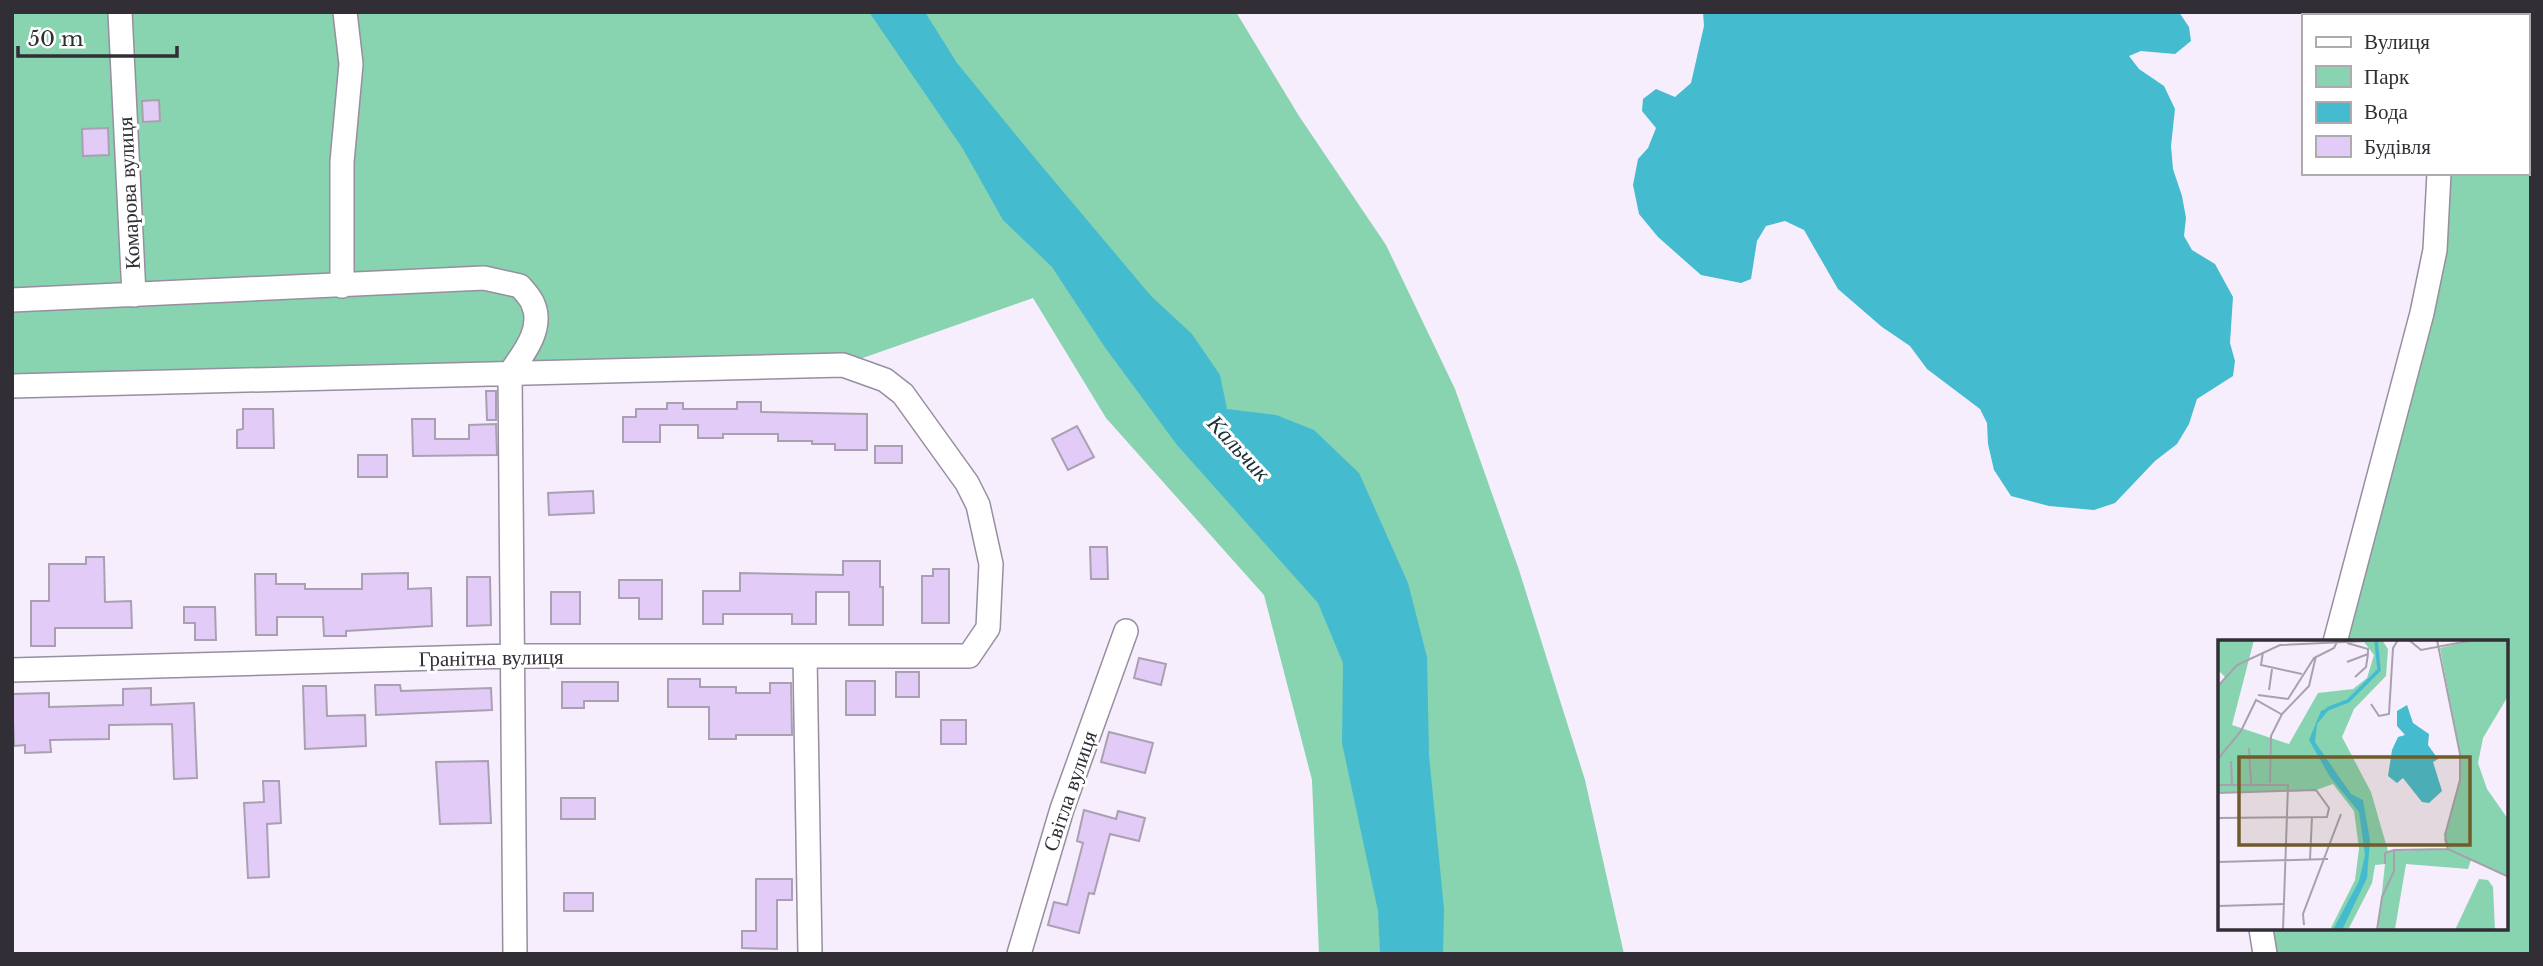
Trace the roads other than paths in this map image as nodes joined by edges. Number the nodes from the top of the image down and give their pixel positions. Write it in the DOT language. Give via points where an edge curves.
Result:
graph roads {
  1 [pos="120,12"];
  2 [pos="345,12"];
  3 [pos="2440,175"];
  4 [pos="342,286"];
  5 [pos="134,295"];
  6 [pos="12,300"];
  7 [pos="510,373"];
  8 [pos="12,386"];
  9 [pos="1126,631"];
  10 [pos="2336,640"];
  11 [pos="514,656"];
  12 [pos="805,656"];
  13 [pos="12,670"];
  14 [pos="2261,931"];
  15 [pos="515,954"];
  16 [pos="810,954"];
  17 [pos="1019,954"];
  18 [pos="2265,954"];
  1 -- 5 [label="street, Комарова вулиця"];
  2 -- 4 [label="street" via="351,64 342,162"];
  3 -- 10 [label="street" via="2435,250 2422,313"];
  4 -- 5 [label="street"];
  4 -- 7 [label="street" via="484,278 520,286 534,305 536,325"];
  5 -- 6 [label="street, Комарова вулиця"];
  7 -- 8 [label="street"];
  7 -- 11 [label="street"];
  7 -- 12 [label="street, Гранітна вулиця" via="843,365 885,380 904,394 978,505 991,564 988,628 969,656"];
  9 -- 17 [label="street, Світла вулиця" via="1062,809"];
  11 -- 12 [label="street, Гранітна вулиця"];
  11 -- 13 [label="street, Гранітна вулиця"];
  11 -- 15 [label="street"];
  12 -- 16 [label="street"];
  14 -- 18 [label="street"];
}
